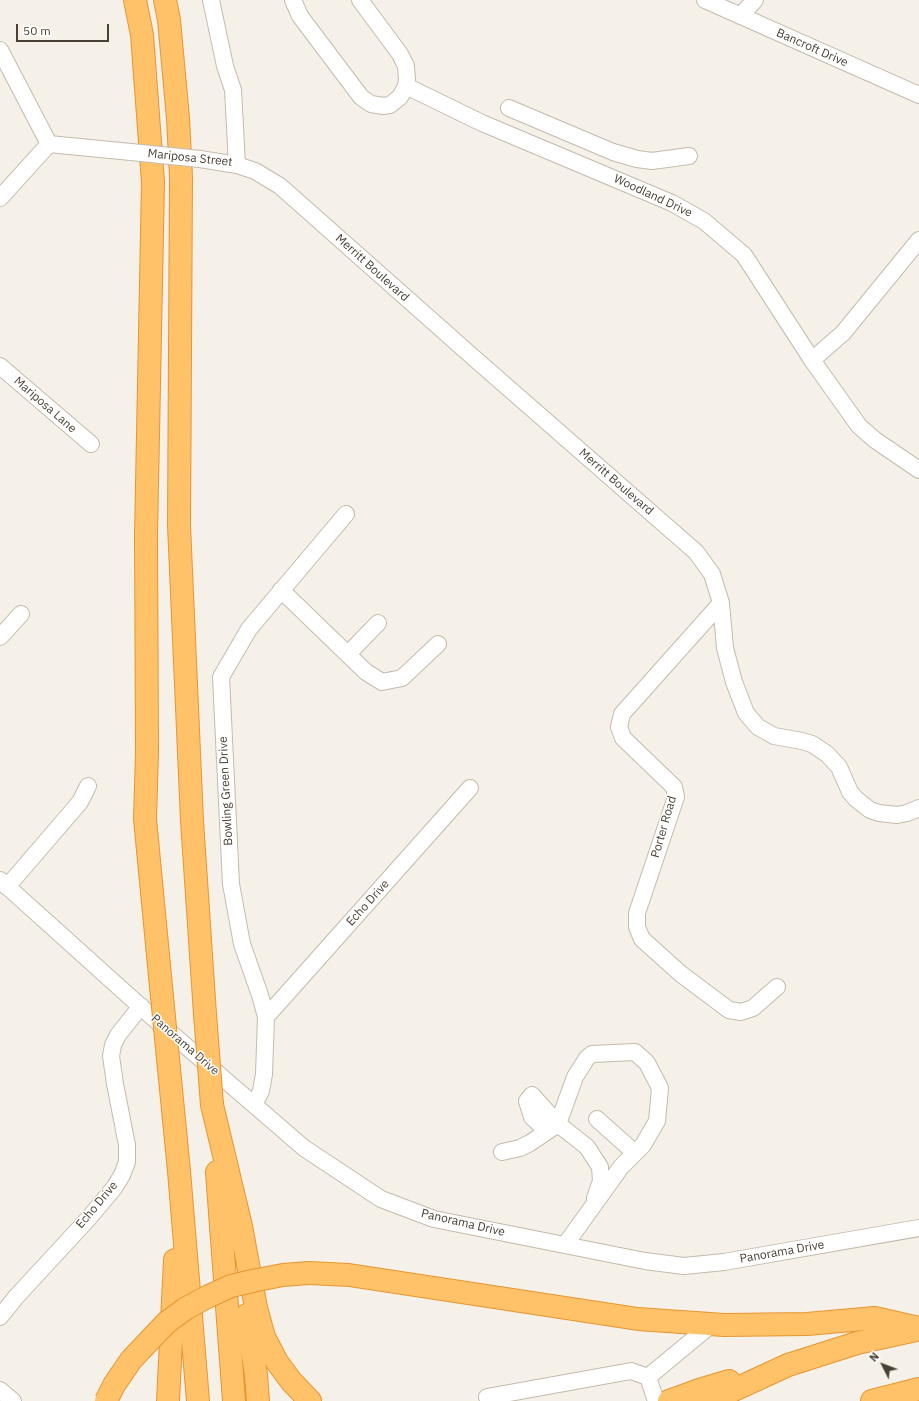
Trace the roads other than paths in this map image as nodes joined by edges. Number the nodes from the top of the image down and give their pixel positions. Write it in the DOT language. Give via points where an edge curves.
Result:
graph roads {
  1 [pos="135,0"];
  2 [pos="165,0"];
  3 [pos="210,0"];
  4 [pos="293,0"];
  5 [pos="360,0"];
  6 [pos="705,0"];
  7 [pos="755,0"];
  8 [pos="740,16"];
  9 [pos="0,50"];
  10 [pos="406,86"];
  11 [pos="919,95"];
  12 [pos="509,108"];
  13 [pos="49,144"];
  14 [pos="690,156"];
  15 [pos="237,165"];
  16 [pos="0,198"];
  17 [pos="919,240"];
  18 [pos="812,360"];
  19 [pos="0,366"];
  20 [pos="90,444"];
  21 [pos="919,470"];
  22 [pos="346,514"];
  23 [pos="281,590"];
  24 [pos="721,603"];
  25 [pos="21,614"];
  26 [pos="378,623"];
  27 [pos="0,638"];
  28 [pos="438,644"];
  29 [pos="348,654"];
  30 [pos="88,786"];
  31 [pos="470,788"];
  32 [pos="919,808"];
  33 [pos="4,884"];
  34 [pos="777,987"];
  35 [pos="141,1006"];
  36 [pos="266,1017"];
  37 [pos="212,1105"];
  38 [pos="254,1105"];
  39 [pos="597,1119"];
  40 [pos="556,1125"];
  41 [pos="502,1152"];
  42 [pos="635,1153"];
  43 [pos="179,1171"];
  44 [pos="591,1209"];
  45 [pos="919,1228"];
  46 [pos="565,1245"];
  47 [pos="0,1317"];
  48 [pos="712,1324"];
  49 [pos="919,1329"];
  50 [pos="788,1364"];
  51 [pos="648,1377"];
  52 [pos="919,1389"];
  53 [pos="0,1390"];
  54 [pos="487,1397"];
  55 [pos="13,1401"];
  56 [pos="106,1401"];
  57 [pos="168,1401"];
  58 [pos="198,1401"];
  59 [pos="234,1401"];
  60 [pos="258,1401"];
  61 [pos="310,1401"];
  62 [pos="656,1401"];
  63 [pos="669,1401"];
  64 [pos="710,1401"];
  65 [pos="872,1401"];
  1 -- 43 [label="highway, bridge" via="142,35 153,182 146,535 145,820"];
  2 -- 37 [label="highway, bridge" via="172,51 181,177 179,525 192,820"];
  3 -- 15 [label="street, Mariposa Street" via="233,90"];
  4 -- 10 [label="street" via="300,16 366,101 377,106 390,105 400,97"];
  5 -- 10 [label="street" via="404,60 408,72"];
  6 -- 8 [label="street, Bancroft Drive"];
  7 -- 8 [label="street"];
  8 -- 11 [label="street, Bancroft Drive"];
  9 -- 13 [label="street"];
  10 -- 18 [label="street, Woodland Drive" via="482,123 672,203 704,221 744,255"];
  12 -- 14 [label="street" via="613,152 637,159 652,161"];
  13 -- 15 [label="street, Mariposa Street, bridge"];
  13 -- 16 [label="street"];
  15 -- 24 [label="street, Merritt Boulevard" via="255,171 280,186 696,552 712,574"];
  17 -- 18 [label="street" via="843,333"];
  18 -- 21 [label="street, Woodland Drive" via="859,426"];
  19 -- 20 [label="street, Mariposa Lane"];
  22 -- 23 [label="street, Bowling Green Drive"];
  23 -- 29 [label="street"];
  23 -- 36 [label="street, Bowling Green Drive" via="249,629 221,677 231,884 242,944"];
  24 -- 32 [label="street, Merritt Boulevard" via="725,648 742,705 751,721 766,732 812,744 827,754 839,767 853,795 870,810 897,815"];
  24 -- 34 [label="street, Porter Road" via="622,714 619,727 623,738 674,787 676,797 637,913 637,927 642,939 680,974 729,1010 741,1012 753,1008"];
  25 -- 27 [label="street"];
  26 -- 29 [label="street"];
  28 -- 29 [label="street" via="402,678 382,682 366,672"];
  30 -- 33 [label="street" via="80,802"];
  31 -- 36 [label="street, Echo Drive"];
  33 -- 35 [label="street, Panorama Drive"];
  35 -- 38 [label="street, Panorama Drive"];
  35 -- 47 [label="street, Echo Drive" via="118,1035 111,1056 127,1145 127,1162 122,1175 88,1219"];
  36 -- 38 [label="street, Bowling Green Drive" via="264,1074 261,1091"];
  37 -- 59 [label="highway"];
  37 -- 60 [label="highway" via="253,1353"];
  37 -- 61 [label="highway" via="264,1337 291,1381"];
  38 -- 46 [label="street, Panorama Drive" via="304,1148 381,1199 434,1219"];
  39 -- 42 [label="street"];
  40 -- 41 [label="street" via="530,1143"];
  40 -- 42 [label="street" via="575,1077 592,1054 635,1052 647,1062 660,1088 657,1121 643,1145"];
  40 -- 44 [label="street" via="587,1147 600,1167 601,1181"];
  42 -- 44 [label="street" via="621,1167"];
  43 -- 57 [label="highway"];
  43 -- 58 [label="highway"];
  44 -- 46 [label="street"];
  45 -- 46 [label="street, Panorama Drive" via="724,1262 684,1266"];
  48 -- 49 [label="highway" via="806,1324 875,1318"];
  48 -- 51 [label="street"];
  48 -- 56 [label="highway, bridge" via="638,1319 349,1275 309,1274 270,1277 231,1286 185,1309 166,1322 131,1360"];
  49 -- 50 [label="highway" via="856,1343"];
  50 -- 63 [label="highway"];
  50 -- 64 [label="highway"];
  51 -- 54 [label="street" via="631,1371"];
  51 -- 62 [label="street"];
  52 -- 65 [label="highway"];
  53 -- 55 [label="street"];
}
